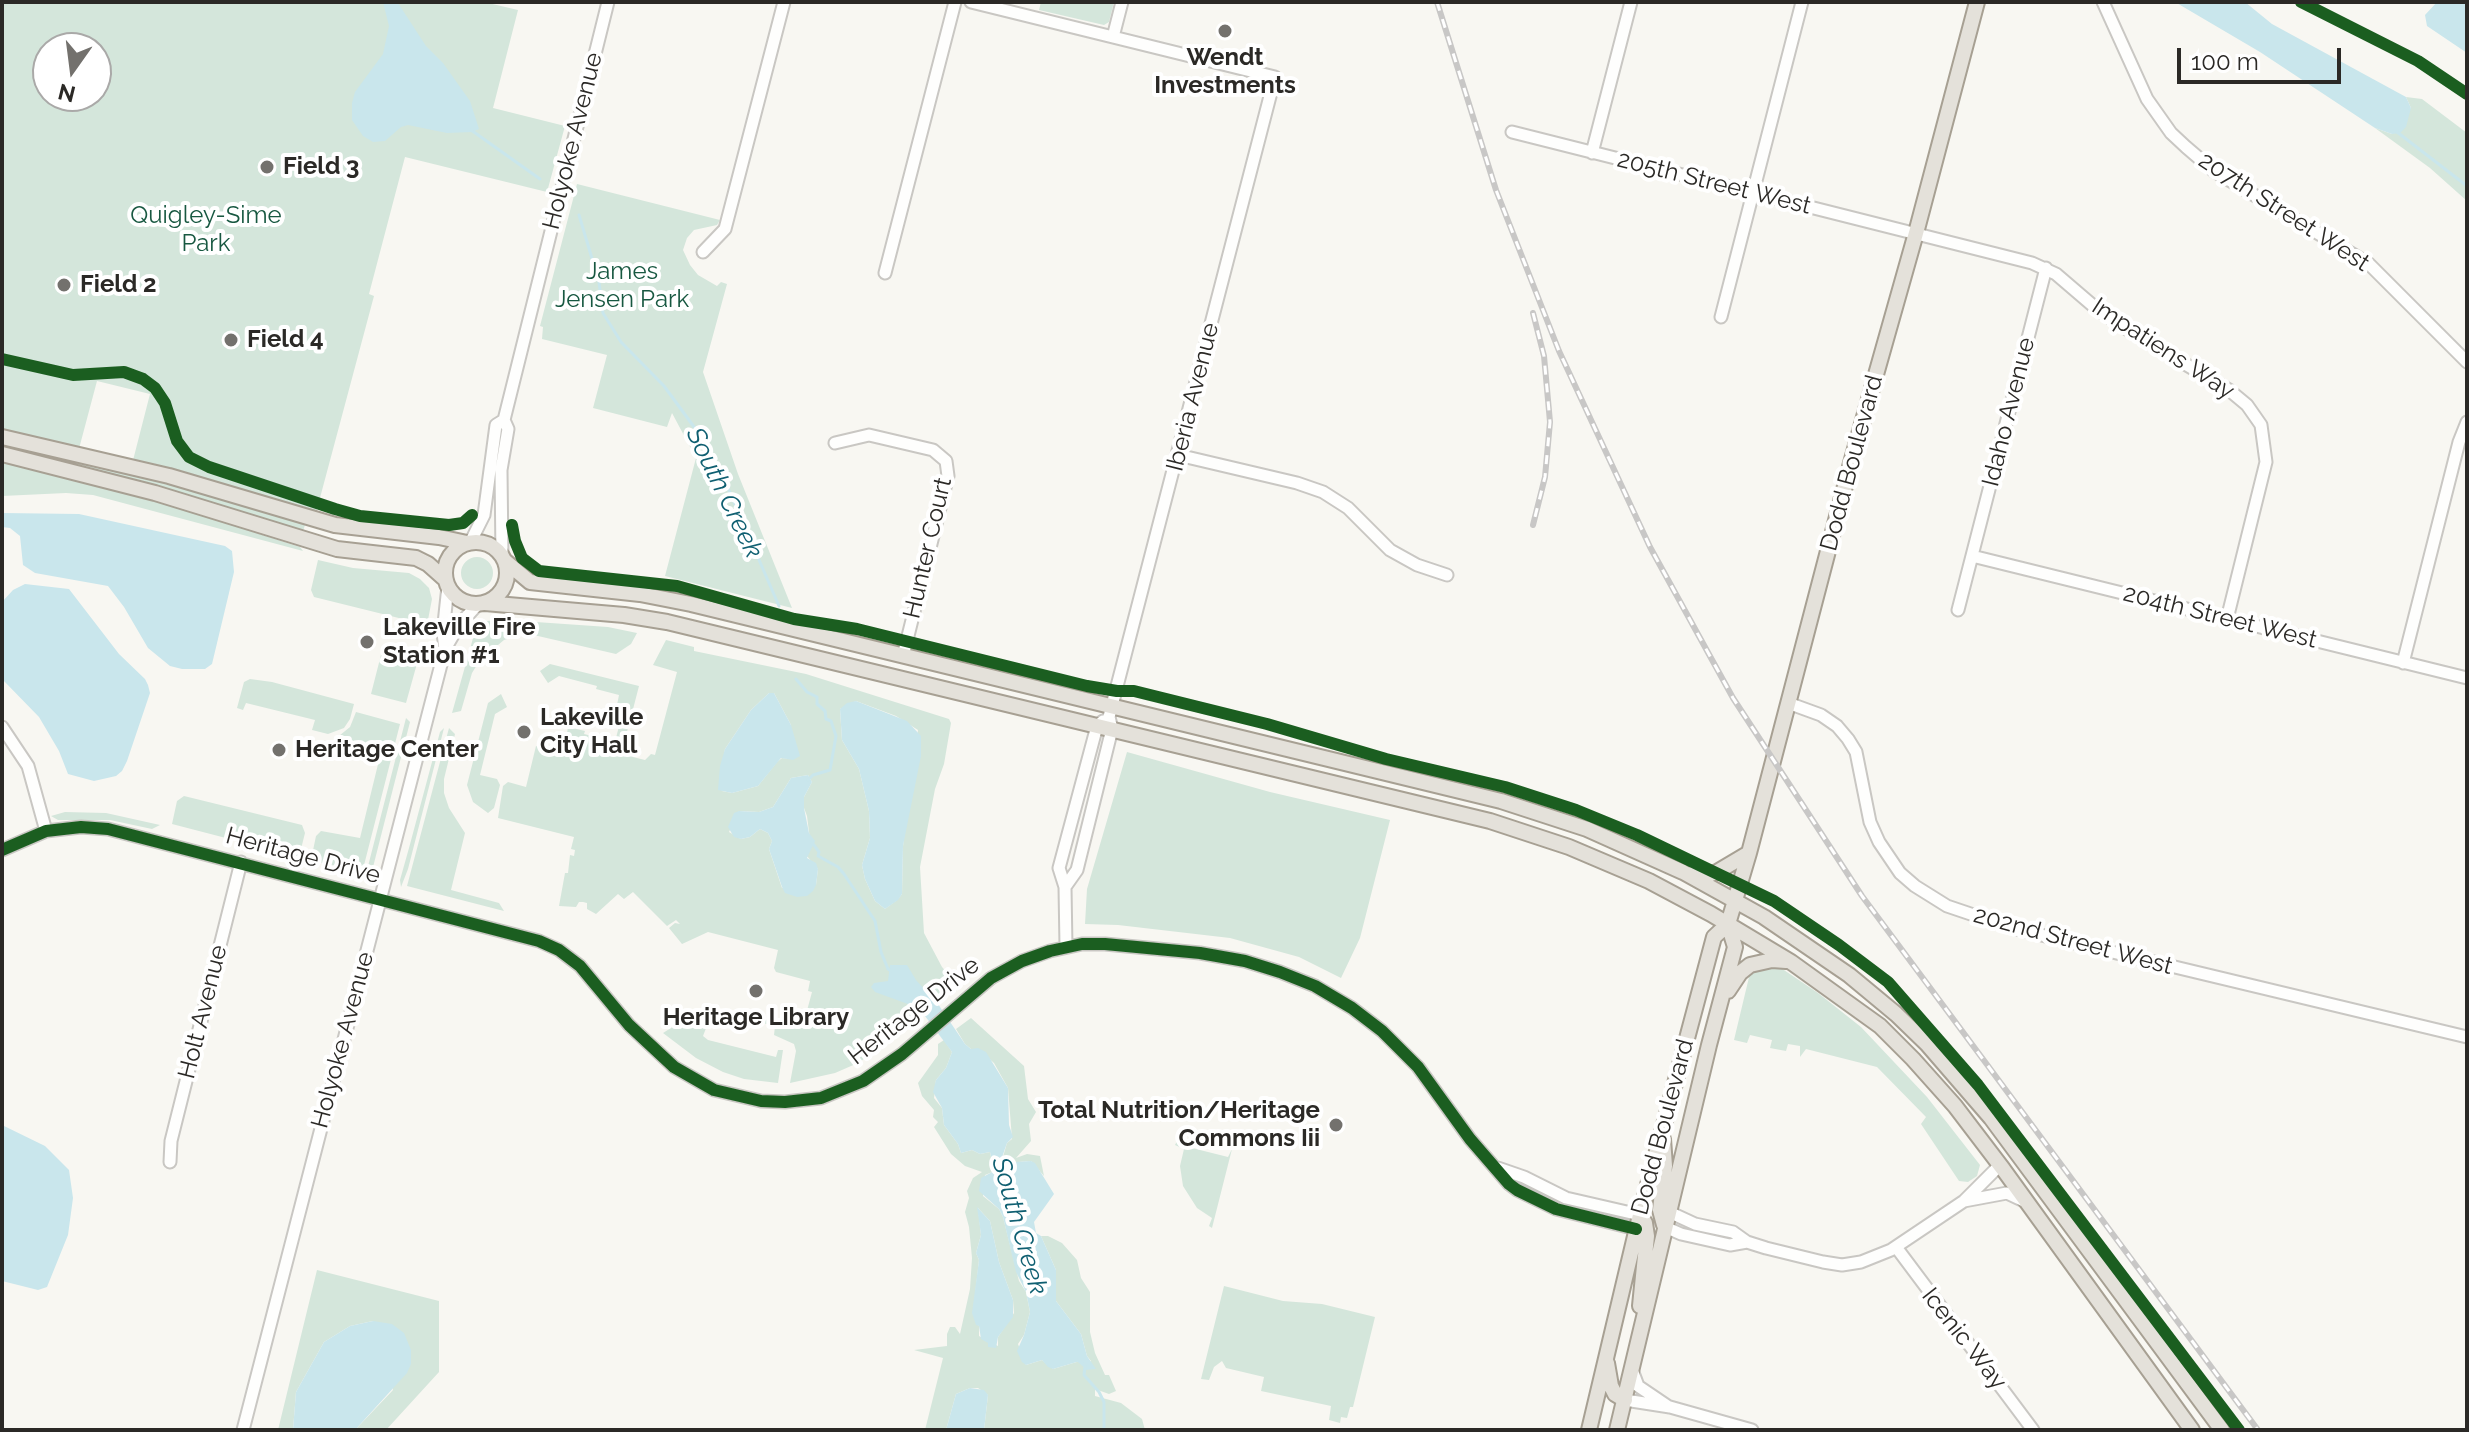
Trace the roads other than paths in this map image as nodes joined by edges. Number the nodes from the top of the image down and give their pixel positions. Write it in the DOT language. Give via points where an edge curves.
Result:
graph roads {
  1 [pos="608,2"];
  2 [pos="784,2"];
  3 [pos="955,2"];
  4 [pos="971,2"];
  5 [pos="1122,2"];
  6 [pos="1631,2"];
  7 [pos="1802,2"];
  8 [pos="1977,2"];
  9 [pos="2103,2"];
  10 [pos="1113,37"];
  11 [pos="1512,132"];
  12 [pos="1592,153"];
  13 [pos="1754,193"];
  14 [pos="1916,233"];
  15 [pos="703,252"];
  16 [pos="2046,268"];
  17 [pos="885,273"];
  18 [pos="1721,317"];
  19 [pos="2467,362"];
  20 [pos="504,420"];
  21 [pos="2467,422"];
  22 [pos="2,437"];
  23 [pos="835,443"];
  24 [pos="2,454"];
  25 [pos="1178,455"];
  26 [pos="468,543"];
  27 [pos="1972,556"];
  28 [pos="504,559"];
  29 [pos="1447,575"];
  30 [pos="447,583"];
  31 [pos="481,603"];
  32 [pos="1958,610"];
  33 [pos="2227,619"];
  34 [pos="445,649"];
  35 [pos="903,656"];
  36 [pos="2403,663"];
  37 [pos="2467,678"];
  38 [pos="1788,703"];
  39 [pos="1108,719"];
  40 [pos="2,727"];
  41 [pos="46,831"];
  42 [pos="2,850"];
  43 [pos="1749,853"];
  44 [pos="241,862"];
  45 [pos="1683,872"];
  46 [pos="1065,887"];
  47 [pos="380,899"];
  48 [pos="1735,899"];
  49 [pos="1728,924"];
  50 [pos="1066,947"];
  51 [pos="1791,962"];
  52 [pos="1720,1005"];
  53 [pos="2467,1037"];
  54 [pos="1663,1127"];
  55 [pos="170,1162"];
  56 [pos="2000,1165"];
  57 [pos="2050,1199"];
  58 [pos="1964,1201"];
  59 [pos="2029,1205"];
  60 [pos="1669,1212"];
  61 [pos="1638,1222"];
  62 [pos="1665,1227"];
  63 [pos="1747,1242"];
  64 [pos="1896,1247"];
  65 [pos="1641,1331"];
  66 [pos="1607,1350"];
  67 [pos="1632,1370"];
  68 [pos="1625,1400"];
  69 [pos="1670,1407"];
  70 [pos="243,1430"];
  71 [pos="1589,1430"];
  72 [pos="1617,1430"];
  73 [pos="1752,1430"];
  74 [pos="2033,1430"];
  75 [pos="2192,1430"];
  76 [pos="2222,1430"];
  1 -- 20 [label="street, Holyoke Avenue"];
  2 -- 15 [label="street" via="725,229"];
  3 -- 17 [label="street"];
  4 -- 10 [label="street"];
  5 -- 10 [label="street"];
  6 -- 12 [label="street"];
  7 -- 13 [label="street"];
  8 -- 14 [label="main road, Dodd Boulevard"];
  9 -- 19 [label="street, 207th Street West" via="2147,99 2171,133 2223,177 2369,264"];
  10 -- 25 [label="street, Iberia Avenue" via="1275,77"];
  11 -- 12 [label="street, 205th Street West"];
  12 -- 13 [label="street, 205th Street West"];
  13 -- 14 [label="street, 205th Street West"];
  13 -- 18 [label="street"];
  14 -- 16 [label="street, Impatiens Way"];
  14 -- 38 [label="main road, Dodd Boulevard"];
  16 -- 27 [label="street, Idaho Avenue"];
  16 -- 33 [label="street, Impatiens Way" via="2117,323 2229,390 2261,425 2266,462"];
  20 -- 26 [label="street, Holyoke Avenue" via="496,425 484,515"];
  20 -- 28 [label="street, Holyoke Avenue"];
  21 -- 36 [label="street"];
  22 -- 26 [label="main road" via="169,476 335,525"];
  23 -- 35 [label="street, Hunter Court" via="869,435 933,450 946,461 948,476"];
  24 -- 30 [label="main road" via="155,493 337,549 416,558"];
  25 -- 29 [label="street" via="1323,492 1348,508 1390,550"];
  25 -- 39 [label="street, Iberia Avenue"];
  26 -- 28 [label="main road" via="485,543"];
  26 -- 30 [label="main road" via="449,558"];
  27 -- 32 [label="street, Idaho Avenue"];
  27 -- 33 [label="street, 204th Street West"];
  28 -- 31 [label="main road" via="504,586 496,597"];
  28 -- 35 [label="main road" via="530,582 658,597"];
  30 -- 31 [label="main road" via="460,599"];
  30 -- 34 [label="street, Holyoke Avenue"];
  31 -- 34 [label="street, Holyoke Avenue"];
  31 -- 39 [label="main road" via="667,622"];
  33 -- 36 [label="street, 204th Street West"];
  34 -- 47 [label="street, Holyoke Avenue"];
  35 -- 39 [label="main road"];
  36 -- 37 [label="street, 204th Street West"];
  38 -- 43 [label="main road, Dodd Boulevard"];
  38 -- 53 [label="street, 202nd Street West" via="1821,715 1848,739 1879,842 1900,873 1947,906 2012,928"];
  39 -- 45 [label="main road" via="1501,801 1597,833"];
  39 -- 46 [label="street, Iberia Avenue" via="1077,870"];
  39 -- 46 [label="street, Iberia Avenue" via="1059,868"];
  39 -- 49 [label="main road" via="1537,835 1625,870"];
  40 -- 41 [label="street" via="28,766"];
  41 -- 42 [label="street, Heritage Drive"];
  41 -- 44 [label="street, Heritage Drive" via="108,829"];
  43 -- 45 [label="main road" via="1712,874"];
  43 -- 48 [label="main road, Dodd Boulevard"];
  44 -- 47 [label="street, Heritage Drive"];
  44 -- 55 [label="street, Holt Avenue"];
  45 -- 48 [label="main road"];
  46 -- 50 [label="street, Iberia Avenue"];
  47 -- 50 [label="street, Heritage Drive" via="559,950 591,976 662,1058 687,1076 727,1094 777,1102 821,1098 871,1076 1008,968"];
  47 -- 70 [label="street, Holyoke Avenue"];
  48 -- 49 [label="main road, Dodd Boulevard"];
  48 -- 57 [label="main road" via="1849,975 1896,1014 1958,1078"];
  49 -- 51 [label="main road"];
  49 -- 52 [label="main road, Dodd Boulevard" via="1735,947"];
  49 -- 54 [label="main road, Dodd Boulevard" via="1714,937"];
  50 -- 61 [label="street, Heritage Drive" via="1105,944 1214,955 1271,968 1324,991 1372,1022 1409,1057 1497,1168"];
  51 -- 52 [label="main road" via="1772,960 1745,968"];
  51 -- 56 [label="main road" via="1880,1026 1955,1106"];
  52 -- 60 [label="main road, Dodd Boulevard"];
  54 -- 61 [label="main road, Dodd Boulevard"];
  54 -- 62 [label="main road" via="1660,1210"];
  56 -- 57 [label="main road" via="2016,1165"];
  56 -- 58 [label="street"];
  56 -- 59 [label="main road"];
  57 -- 76 [label="main road"];
  58 -- 59 [label="street" via="2007,1193"];
  58 -- 64 [label="street"];
  59 -- 75 [label="main road"];
  60 -- 62 [label="main road, Dodd Boulevard"];
  60 -- 63 [label="street" via="1733,1232"];
  61 -- 65 [label="main road" via="1645,1223 1647,1236"];
  61 -- 66 [label="main road, Dodd Boulevard"];
  62 -- 63 [label="street" via="1730,1245"];
  62 -- 65 [label="main road, Dodd Boulevard"];
  63 -- 64 [label="street" via="1842,1265"];
  64 -- 74 [label="street, Icenic Way"];
  65 -- 67 [label="main road, Dodd Boulevard"];
  66 -- 68 [label="main road" via="1611,1386"];
  66 -- 71 [label="main road, Dodd Boulevard"];
  67 -- 68 [label="main road, Dodd Boulevard"];
  67 -- 69 [label="street" via="1638,1386"];
  68 -- 69 [label="street"];
  68 -- 72 [label="main road, Dodd Boulevard"];
  69 -- 73 [label="street"];
}
